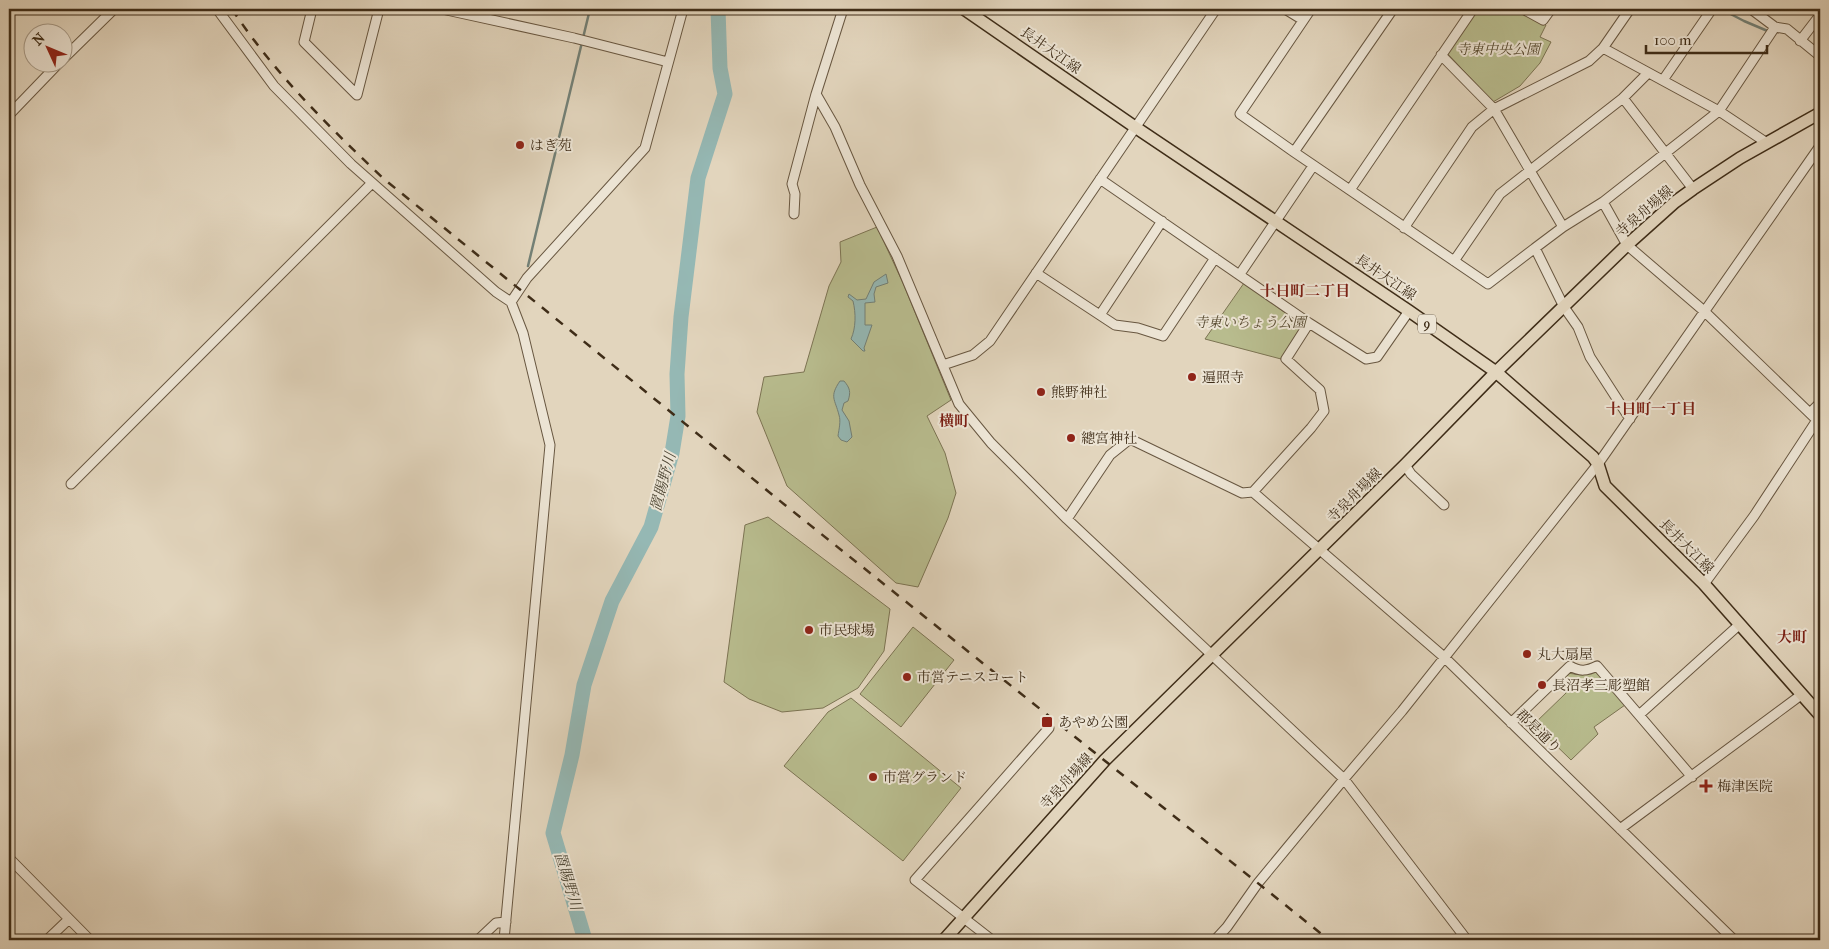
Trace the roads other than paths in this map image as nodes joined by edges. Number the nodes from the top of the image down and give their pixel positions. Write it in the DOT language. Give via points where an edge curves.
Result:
graph roads {
  1 [pos="114,9"];
  2 [pos="217,9"];
  3 [pos="312,9"];
  4 [pos="379,9"];
  5 [pos="442,9"];
  6 [pos="683,9"];
  7 [pos="843,9"];
  8 [pos="964,9"];
  9 [pos="1216,9"];
  10 [pos="1285,9"];
  11 [pos="1311,9"];
  12 [pos="1393,9"];
  13 [pos="1473,9"];
  14 [pos="1523,9"];
  15 [pos="1551,9"];
  16 [pos="1630,9"];
  17 [pos="1712,9"];
  18 [pos="1751,9"];
  19 [pos="480,13"];
  20 [pos="1820,15"];
  21 [pos="1303,20"];
  22 [pos="1775,27"];
  23 [pos="1800,40"];
  24 [pos="1602,48"];
  25 [pos="72,50"];
  26 [pos="1441,55"];
  27 [pos="1820,56"];
  28 [pos="668,62"];
  29 [pos="50,72"];
  30 [pos="1648,73"];
  31 [pos="1663,80"];
  32 [pos="816,94"];
  33 [pos="1623,98"];
  34 [pos="1494,109"];
  35 [pos="1719,111"];
  36 [pos="1820,113"];
  37 [pos="9,114"];
  38 [pos="1134,127"];
  39 [pos="1767,143"];
  40 [pos="1820,146"];
  41 [pos="1294,152"];
  42 [pos="1665,153"];
  43 [pos="1313,166"];
  44 [pos="1531,171"];
  45 [pos="1100,179"];
  46 [pos="372,183"];
  47 [pos="1693,189"];
  48 [pos="1350,190"];
  49 [pos="1603,202"];
  50 [pos="794,214"];
  51 [pos="1162,221"];
  52 [pos="1275,221"];
  53 [pos="1563,227"];
  54 [pos="1404,228"];
  55 [pos="1627,245"];
  56 [pos="1535,248"];
  57 [pos="1214,258"];
  58 [pos="1454,261"];
  59 [pos="1036,273"];
  60 [pos="1240,274"];
  61 [pos="511,302"];
  62 [pos="1564,307"];
  63 [pos="1409,311"];
  64 [pos="1704,311"];
  65 [pos="1100,315"];
  66 [pos="1309,324"];
  67 [pos="943,365"];
  68 [pos="1496,372"];
  69 [pos="1820,403"];
  70 [pos="1630,418"];
  71 [pos="1816,419"];
  72 [pos="1598,464"];
  73 [pos="1405,465"];
  74 [pos="71,484"];
  75 [pos="1253,492"];
  76 [pos="1444,505"];
  77 [pos="1067,519"];
  78 [pos="1318,550"];
  79 [pos="1704,584"];
  80 [pos="1740,624"];
  81 [pos="1212,655"];
  82 [pos="1444,657"];
  83 [pos="1801,695"];
  84 [pos="1639,715"];
  85 [pos="1820,716"];
  86 [pos="1511,723"];
  87 [pos="1049,728"];
  88 [pos="1692,777"];
  89 [pos="1344,779"];
  90 [pos="1620,829"];
  91 [pos="9,858"];
  92 [pos="964,918"];
  93 [pos="69,919"];
  94 [pos="506,922"];
  95 [pos="47,940"];
  96 [pos="90,940"];
  97 [pos="478,940"];
  98 [pos="504,940"];
  99 [pos="944,940"];
  100 [pos="992,940"];
  101 [pos="1215,940"];
  102 [pos="1467,940"];
  103 [pos="1734,940"];
  1 -- 25 [label="street"];
  2 -- 46 [label="street" via="274,86"];
  3 -- 4 [label="street" via="304,42 357,94"];
  5 -- 19 [label="street"];
  6 -- 28 [label="street"];
  7 -- 32 [label="street"];
  8 -- 38 [label="main road, 長井大江線 / 9"];
  9 -- 38 [label="street"];
  10 -- 21 [label="street"];
  11 -- 21 [label="street"];
  12 -- 41 [label="street"];
  13 -- 26 [label="street"];
  14 -- 15 [label="street" via="1543,20"];
  16 -- 24 [label="street"];
  17 -- 31 [label="street"];
  18 -- 22 [label="street"];
  19 -- 28 [label="street"];
  20 -- 23 [label="street"];
  21 -- 41 [label="street" via="1240,114"];
  22 -- 23 [label="street" via="1787,29"];
  22 -- 35 [label="street"];
  23 -- 27 [label="street"];
  24 -- 30 [label="street"];
  24 -- 34 [label="street" via="1589,61"];
  26 -- 34 [label="street"];
  26 -- 48 [label="street"];
  28 -- 61 [label="street" via="645,148 527,278"];
  29 -- 37 [label="street"];
  30 -- 31 [label="street"];
  30 -- 33 [label="street"];
  31 -- 35 [label="street"];
  32 -- 50 [label="street" via="792,184"];
  32 -- 67 [label="street" via="897,256"];
  33 -- 42 [label="street"];
  33 -- 44 [label="street"];
  34 -- 44 [label="street"];
  34 -- 54 [label="street" via="1472,127"];
  35 -- 39 [label="street"];
  35 -- 42 [label="street"];
  36 -- 39 [label="main road, 寺泉舟場線"];
  38 -- 45 [label="street"];
  38 -- 52 [label="main road, 長井大江線 / 9"];
  39 -- 47 [label="main road, 寺泉舟場線"];
  40 -- 64 [label="street"];
  41 -- 43 [label="street"];
  42 -- 47 [label="street"];
  42 -- 49 [label="street"];
  43 -- 48 [label="street"];
  43 -- 52 [label="street"];
  44 -- 53 [label="street"];
  44 -- 58 [label="street" via="1500,194"];
  45 -- 51 [label="street"];
  45 -- 59 [label="street"];
  46 -- 61 [label="street"];
  46 -- 74 [label="street"];
  47 -- 55 [label="main road, 寺泉舟場線"];
  48 -- 54 [label="street"];
  49 -- 53 [label="street"];
  49 -- 55 [label="street"];
  51 -- 57 [label="street"];
  51 -- 65 [label="street"];
  52 -- 60 [label="street"];
  52 -- 63 [label="main road, 長井大江線 / 9"];
  53 -- 56 [label="street"];
  54 -- 58 [label="street"];
  55 -- 62 [label="main road, 寺泉舟場線"];
  55 -- 64 [label="street"];
  56 -- 58 [label="street" via="1488,284"];
  56 -- 62 [label="street"];
  57 -- 60 [label="street"];
  57 -- 65 [label="street" via="1163,336 1116,325"];
  59 -- 65 [label="street"];
  59 -- 67 [label="street" via="990,341 973,355"];
  60 -- 66 [label="street"];
  61 -- 94 [label="street" via="523,333 550,445"];
  62 -- 68 [label="main road, 寺泉舟場線"];
  62 -- 70 [label="street" via="1578,327 1590,357"];
  63 -- 66 [label="street" via="1377,357 1366,359"];
  63 -- 68 [label="main road, 長井大江線 / 9"];
  64 -- 70 [label="street"];
  64 -- 71 [label="street"];
  66 -- 75 [label="street" via="1286,359 1320,390 1324,411"];
  67 -- 77 [label="street" via="959,404 991,443"];
  68 -- 72 [label="main road, 長井大江線 / 9"];
  68 -- 73 [label="main road, 寺泉舟場線"];
  69 -- 71 [label="street"];
  70 -- 72 [label="street"];
  71 -- 79 [label="street" via="1754,516"];
  72 -- 79 [label="main road, 長井大江線 / 9" via="1605,486"];
  72 -- 82 [label="street"];
  73 -- 76 [label="street"];
  73 -- 78 [label="main road, 寺泉舟場線"];
  75 -- 77 [label="street" via="1242,493 1130,439 1110,455"];
  75 -- 78 [label="street, 郡是通り"];
  77 -- 81 [label="street"];
  78 -- 81 [label="main road, 寺泉舟場線"];
  78 -- 82 [label="street, 郡是通り"];
  79 -- 80 [label="main road, 長井大江線 / 9"];
  80 -- 83 [label="main road, 長井大江線 / 9"];
  80 -- 84 [label="street"];
  81 -- 89 [label="street"];
  81 -- 92 [label="main road, 寺泉舟場線" via="1105,760"];
  82 -- 86 [label="street, 郡是通り"];
  82 -- 89 [label="street"];
  83 -- 85 [label="main road, 長井大江線 / 9"];
  83 -- 88 [label="street"];
  84 -- 86 [label="street" via="1597,666 1587,671 1570,666"];
  84 -- 88 [label="street"];
  86 -- 90 [label="street, 郡是通り"];
  87 -- 92 [label="street" via="915,880"];
  88 -- 90 [label="street"];
  89 -- 101 [label="street"];
  89 -- 102 [label="street"];
  90 -- 103 [label="street, 郡是通り"];
  91 -- 93 [label="street"];
  92 -- 99 [label="main road, 寺泉舟場線"];
  92 -- 100 [label="street"];
  93 -- 95 [label="street"];
  93 -- 96 [label="street"];
  94 -- 97 [label="street" via="496,923"];
  94 -- 98 [label="street"];
}
